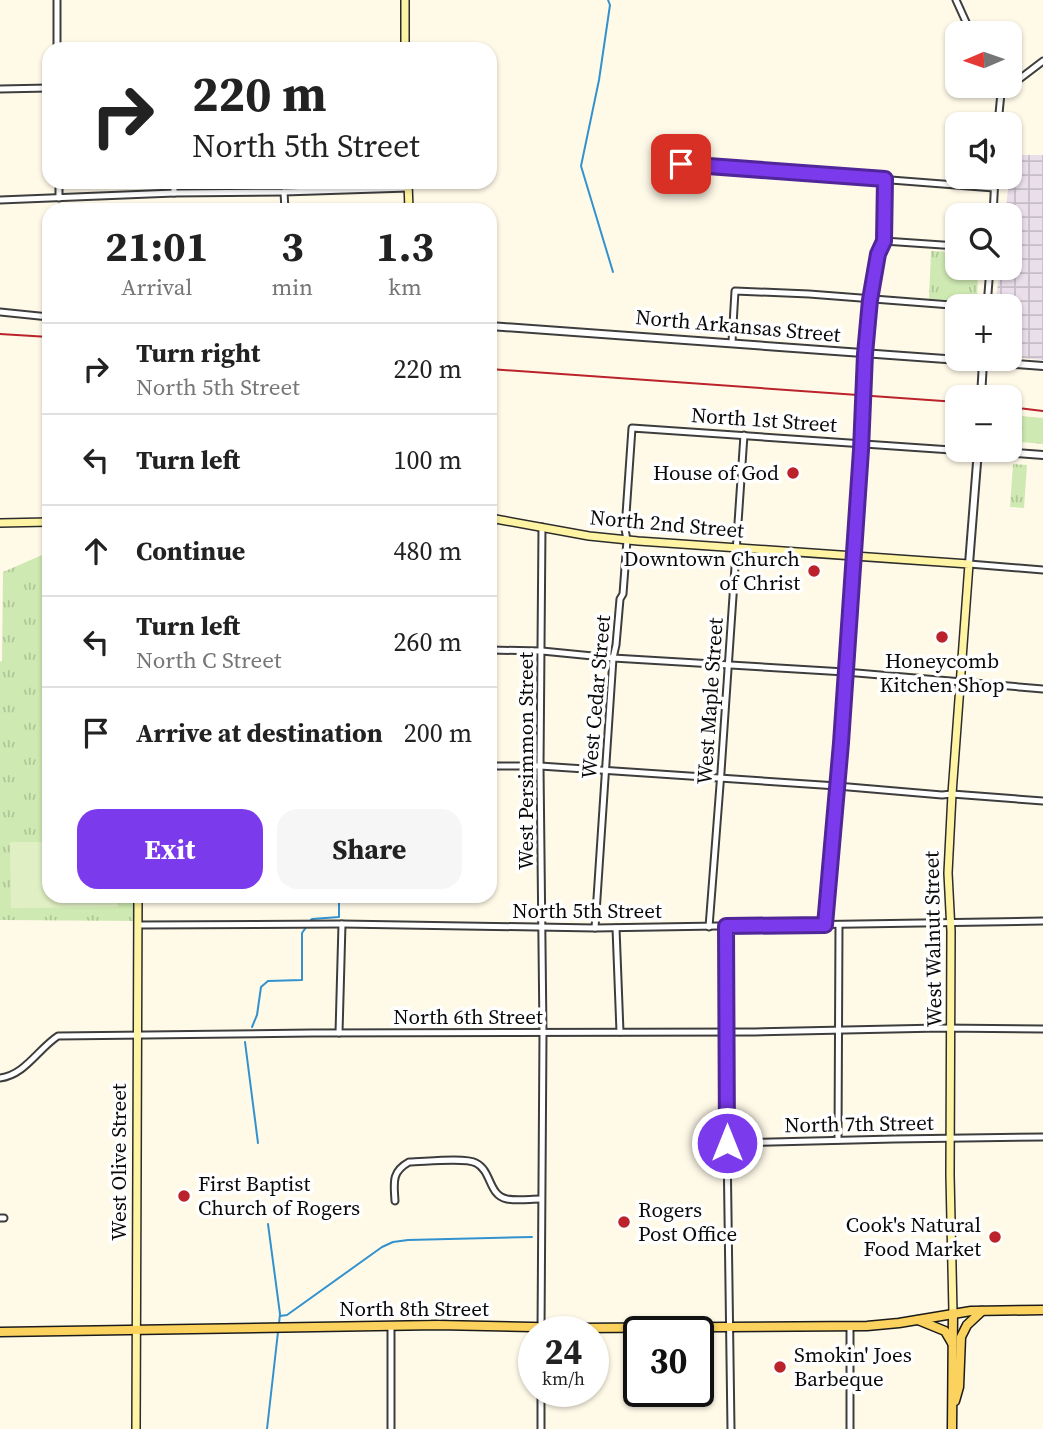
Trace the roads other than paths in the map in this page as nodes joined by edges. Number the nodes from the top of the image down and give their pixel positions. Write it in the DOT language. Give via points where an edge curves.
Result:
graph roads {
  1 [pos="57,0"];
  2 [pos="405,0"];
  3 [pos="956,0"];
  4 [pos="966,21"];
  5 [pos="57,42"];
  6 [pos="405,42"];
  7 [pos="1043,61"];
  8 [pos="1022,75"];
  9 [pos="42,88"];
  10 [pos="0,89"];
  11 [pos="658,162"];
  12 [pos="885,179"];
  13 [pos="945,184"];
  14 [pos="59,189"];
  15 [pos="174,189"];
  16 [pos="313,189"];
  17 [pos="289,190"];
  18 [pos="174,193"];
  19 [pos="59,198"];
  20 [pos="0,200"];
  21 [pos="286,203"];
  22 [pos="884,241"];
  23 [pos="945,245"];
  24 [pos="870,300"];
  25 [pos="945,305"];
  26 [pos="0,313"];
  27 [pos="42,316"];
  28 [pos="497,326"];
  29 [pos="732,342"];
  30 [pos="865,354"];
  31 [pos="945,358"];
  32 [pos="1022,364"];
  33 [pos="1043,366"];
  34 [pos="632,428"];
  35 [pos="744,435"];
  36 [pos="861,443"];
  37 [pos="945,449"];
  38 [pos="1022,453"];
  39 [pos="1043,455"];
  40 [pos="977,462"];
  41 [pos="497,519"];
  42 [pos="42,522"];
  43 [pos="0,523"];
  44 [pos="542,527"];
  45 [pos="627,540"];
  46 [pos="736,548"];
  47 [pos="853,557"];
  48 [pos="969,564"];
  49 [pos="1043,570"];
  50 [pos="497,650"];
  51 [pos="542,651"];
  52 [pos="613,658"];
  53 [pos="729,664"];
  54 [pos="845,672"];
  55 [pos="961,683"];
  56 [pos="1043,689"];
  57 [pos="497,766"];
  58 [pos="540,766"];
  59 [pos="606,770"];
  60 [pos="721,778"];
  61 [pos="837,786"];
  62 [pos="952,794"];
  63 [pos="1043,801"];
  64 [pos="138,903"];
  65 [pos="1043,921"];
  66 [pos="951,922"];
  67 [pos="342,924"];
  68 [pos="138,925"];
  69 [pos="825,925"];
  70 [pos="839,925"];
  71 [pos="541,926"];
  72 [pos="709,926"];
  73 [pos="726,926"];
  74 [pos="595,928"];
  75 [pos="616,928"];
  76 [pos="951,1029"];
  77 [pos="1043,1029"];
  78 [pos="838,1030"];
  79 [pos="727,1031"];
  80 [pos="543,1032"];
  81 [pos="620,1032"];
  82 [pos="339,1033"];
  83 [pos="137,1036"];
  84 [pos="0,1078"];
  85 [pos="1043,1137"];
  86 [pos="950,1138"];
  87 [pos="838,1140"];
  88 [pos="727,1143"];
  89 [pos="541,1199"];
  90 [pos="395,1201"];
  91 [pos="1043,1310"];
  92 [pos="982,1311"];
  93 [pos="953,1313"];
  94 [pos="541,1316"];
  95 [pos="915,1319"];
  96 [pos="391,1326"];
  97 [pos="850,1326"];
  98 [pos="730,1327"];
  99 [pos="518,1328"];
  100 [pos="609,1328"];
  101 [pos="135,1330"];
  102 [pos="0,1332"];
  103 [pos="953,1343"];
  104 [pos="541,1407"];
  105 [pos="952,1410"];
  106 [pos="136,1429"];
  107 [pos="391,1429"];
  108 [pos="541,1429"];
  109 [pos="731,1429"];
  110 [pos="850,1429"];
  111 [pos="952,1429"];
  1 -- 5 [label="street"];
  2 -- 6 [label="main road"];
  3 -- 4 [label="street"];
  7 -- 8 [label="street"];
  9 -- 10 [label="street"];
  11 -- 12 [label="street"];
  12 -- 13 [label="street"];
  12 -- 22 [label="street"];
  14 -- 19 [label="street"];
  15 -- 18 [label="street"];
  16 -- 17 [label="street"];
  17 -- 18 [label="street"];
  17 -- 21 [label="street"];
  18 -- 19 [label="street"];
  19 -- 20 [label="street"];
  22 -- 23 [label="street"];
  22 -- 24 [label="street"];
  24 -- 25 [label="street"];
  24 -- 29 [label="street" via="735,291"];
  24 -- 30 [label="street"];
  26 -- 27 [label="street"];
  28 -- 29 [label="street, North Arkansas Street"];
  29 -- 30 [label="street, North Arkansas Street"];
  30 -- 31 [label="street, North Arkansas Street"];
  30 -- 36 [label="street"];
  32 -- 33 [label="street, North Arkansas Street"];
  34 -- 35 [label="street, North 1st Street"];
  34 -- 45 [label="street, West Cedar Street"];
  35 -- 36 [label="street, North 1st Street"];
  35 -- 46 [label="street, West Maple Street"];
  36 -- 37 [label="street, North 1st Street"];
  36 -- 47 [label="street"];
  38 -- 39 [label="street"];
  40 -- 48 [label="street, West Walnut Street"];
  41 -- 44 [label="main road, North 2nd Street"];
  42 -- 43 [label="main road"];
  44 -- 45 [label="main road, North 2nd Street"];
  44 -- 51 [label="street, West Persimmon Street"];
  45 -- 46 [label="main road, North 2nd Street"];
  45 -- 52 [label="street, West Cedar Street"];
  46 -- 47 [label="main road, North 2nd Street"];
  46 -- 53 [label="street, West Maple Street"];
  47 -- 48 [label="main road, North 2nd Street"];
  47 -- 54 [label="street"];
  48 -- 49 [label="street"];
  48 -- 55 [label="main road, West Walnut Street"];
  50 -- 51 [label="street"];
  51 -- 52 [label="street"];
  51 -- 58 [label="street, West Persimmon Street"];
  52 -- 53 [label="street"];
  52 -- 59 [label="street, West Cedar Street"];
  53 -- 54 [label="street"];
  53 -- 60 [label="street, West Maple Street"];
  54 -- 55 [label="street"];
  54 -- 61 [label="street"];
  55 -- 56 [label="street"];
  55 -- 62 [label="main road, West Walnut Street"];
  57 -- 58 [label="street"];
  58 -- 59 [label="street"];
  58 -- 71 [label="street, West Persimmon Street"];
  59 -- 60 [label="street"];
  59 -- 74 [label="street, West Cedar Street"];
  60 -- 61 [label="street"];
  60 -- 72 [label="street, West Maple Street"];
  61 -- 62 [label="street"];
  61 -- 69 [label="street"];
  62 -- 63 [label="street"];
  62 -- 66 [label="main road, West Walnut Street"];
  64 -- 68 [label="main road, West Olive Street"];
  65 -- 66 [label="street, North 5th Street"];
  66 -- 70 [label="street, North 5th Street"];
  66 -- 76 [label="main road, West Walnut Street"];
  67 -- 68 [label="street, North 5th Street"];
  67 -- 71 [label="street, North 5th Street"];
  67 -- 82 [label="street"];
  68 -- 83 [label="main road, West Olive Street"];
  69 -- 70 [label="street, North 5th Street"];
  69 -- 73 [label="street, North 5th Street"];
  70 -- 78 [label="street"];
  71 -- 74 [label="street, North 5th Street"];
  71 -- 80 [label="street, West Persimmon Street"];
  72 -- 73 [label="street, North 5th Street"];
  72 -- 75 [label="street, North 5th Street"];
  73 -- 79 [label="street"];
  74 -- 75 [label="street, North 5th Street"];
  75 -- 81 [label="street"];
  76 -- 77 [label="street, North 6th Street"];
  76 -- 78 [label="street, North 6th Street"];
  76 -- 86 [label="main road, West Walnut Street"];
  78 -- 79 [label="street, North 6th Street"];
  78 -- 87 [label="street"];
  79 -- 81 [label="street, North 6th Street"];
  79 -- 88 [label="street"];
  80 -- 81 [label="street, North 6th Street"];
  80 -- 82 [label="street, North 6th Street"];
  80 -- 89 [label="street, West Persimmon Street"];
  82 -- 83 [label="street, North 6th Street"];
  83 -- 84 [label="street, North 6th Street" via="58,1037 9,1077"];
  83 -- 101 [label="main road, West Olive Street"];
  85 -- 86 [label="street, North 7th Street"];
  86 -- 87 [label="street, North 7th Street"];
  86 -- 93 [label="main road, West Walnut Street"];
  87 -- 88 [label="street, North 7th Street"];
  88 -- 98 [label="street"];
  89 -- 90 [label="street" via="506,1199 498,1195 482,1167 458,1161 409,1162 400,1167 394,1179"];
  89 -- 94 [label="street, West Persimmon Street"];
  91 -- 92 [label="main road, North 8th Street"];
  92 -- 93 [label="main road, North 8th Street"];
  92 -- 105 [label="main road" via="961,1336 959,1387"];
  93 -- 95 [label="main road, North 8th Street"];
  93 -- 103 [label="main road, West Walnut Street"];
  95 -- 97 [label="main road, North 8th Street"];
  95 -- 103 [label="main road" via="945,1331"];
  96 -- 99 [label="main road, North 8th Street"];
  96 -- 101 [label="main road, North 8th Street"];
  96 -- 107 [label="street"];
  97 -- 98 [label="main road, North 8th Street"];
  97 -- 110 [label="street"];
  98 -- 100 [label="main road, North 8th Street"];
  98 -- 109 [label="street"];
  101 -- 102 [label="main road, North 8th Street"];
  101 -- 106 [label="main road, West Olive Street"];
  103 -- 105 [label="main road, West Walnut Street"];
  104 -- 108 [label="street"];
  105 -- 111 [label="main road, West Walnut Street"];
}
